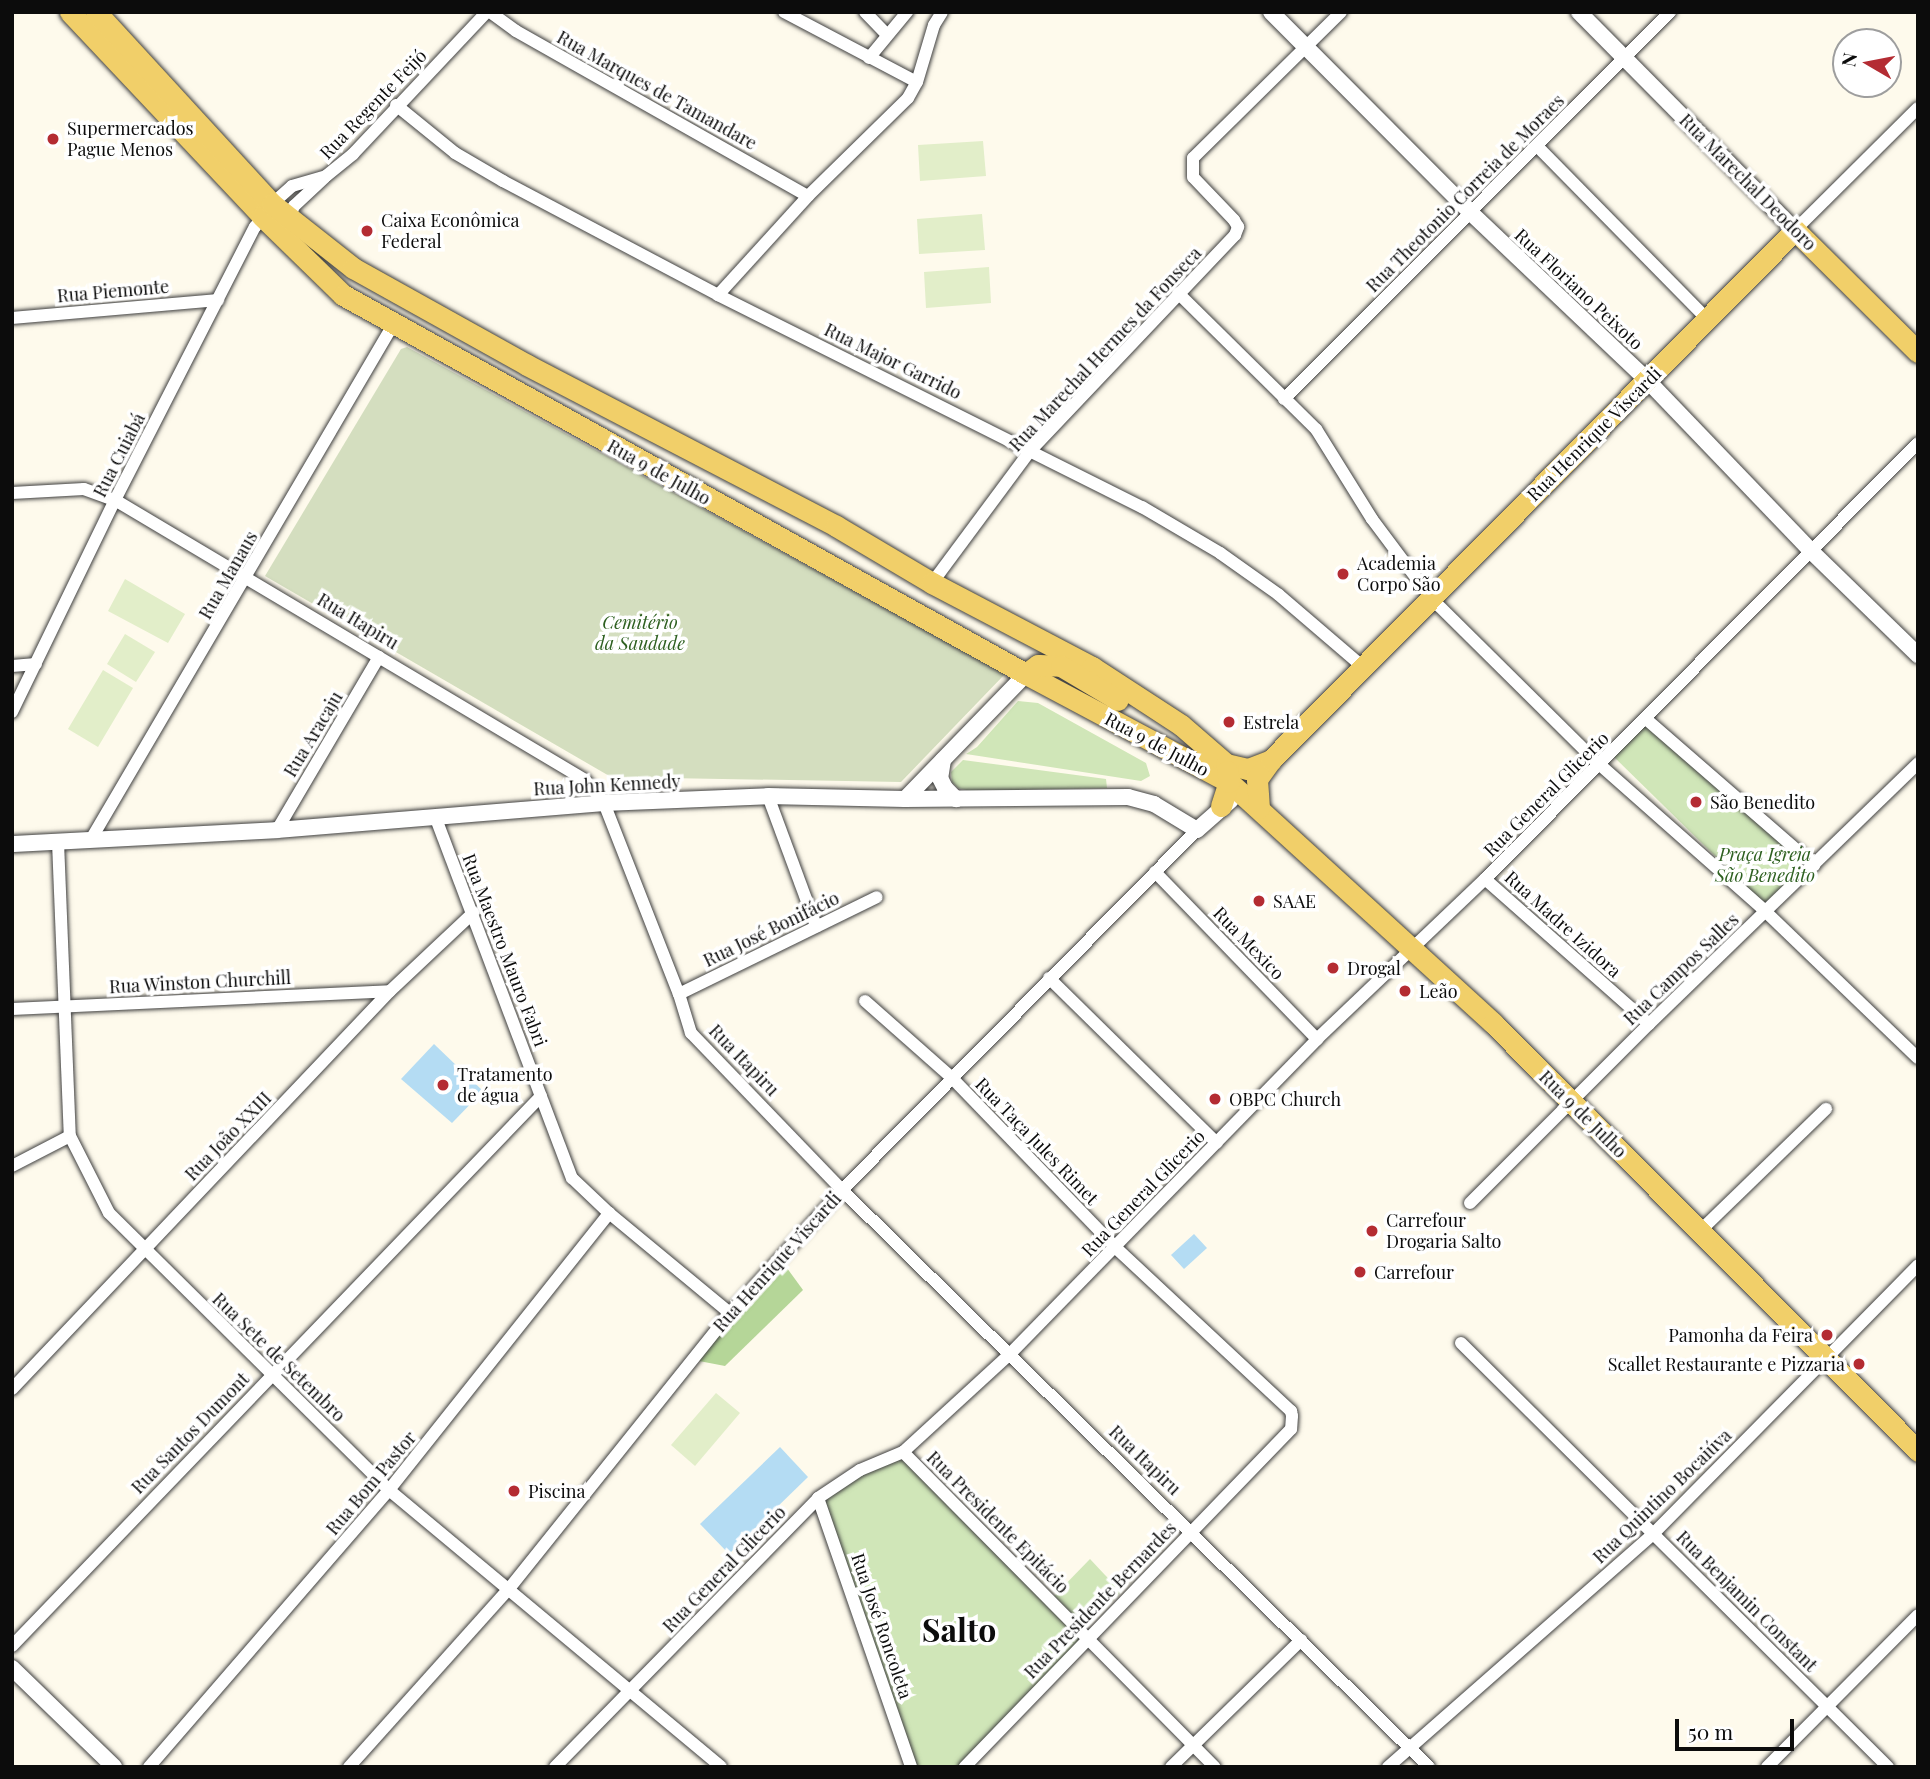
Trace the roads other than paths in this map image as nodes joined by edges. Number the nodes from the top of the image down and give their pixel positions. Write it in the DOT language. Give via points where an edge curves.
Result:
graph roads {
  1 [pos="69,12"];
  2 [pos="90,12"];
  3 [pos="96,12"];
  4 [pos="489,12"];
  5 [pos="784,12"];
  6 [pos="864,12"];
  7 [pos="907,12"];
  8 [pos="942,12"];
  9 [pos="1271,12"];
  10 [pos="1341,12"];
  11 [pos="1579,12"];
  12 [pos="1670,12"];
  13 [pos="887,35"];
  14 [pos="127,48"];
  15 [pos="1306,49"];
  16 [pos="869,58"];
  17 [pos="1625,59"];
  18 [pos="917,82"];
  19 [pos="396,105"];
  20 [pos="1918,108"];
  21 [pos="1537,146"];
  22 [pos="326,176"];
  23 [pos="808,196"];
  24 [pos="267,210"];
  25 [pos="1470,212"];
  26 [pos="286,227"];
  27 [pos="1795,230"];
  28 [pos="1178,293"];
  29 [pos="718,295"];
  30 [pos="218,300"];
  31 [pos="12,318"];
  32 [pos="1708,320"];
  33 [pos="393,325"];
  34 [pos="1918,352"];
  35 [pos="1648,381"];
  36 [pos="1284,399"];
  37 [pos="1918,443"];
  38 [pos="1030,451"];
  39 [pos="12,493"];
  40 [pos="116,500"];
  41 [pos="1812,552"];
  42 [pos="248,577"];
  43 [pos="932,583"];
  44 [pos="1432,597"];
  45 [pos="1918,655"];
  46 [pos="379,657"];
  47 [pos="36,664"];
  48 [pos="12,666"];
  49 [pos="1363,667"];
  50 [pos="1026,674"];
  51 [pos="1161,710"];
  52 [pos="12,712"];
  53 [pos="1646,719"];
  54 [pos="943,760"];
  55 [pos="1271,761"];
  56 [pos="1918,763"];
  57 [pos="1599,764"];
  58 [pos="1227,773"];
  59 [pos="768,796"];
  60 [pos="905,799"];
  61 [pos="956,799"];
  62 [pos="1252,802"];
  63 [pos="604,803"];
  64 [pos="1221,806"];
  65 [pos="435,816"];
  66 [pos="276,830"];
  67 [pos="1197,830"];
  68 [pos="90,841"];
  69 [pos="58,842"];
  70 [pos="12,844"];
  71 [pos="1814,865"];
  72 [pos="1155,872"];
  73 [pos="1485,879"];
  74 [pos="877,897"];
  75 [pos="1765,911"];
  76 [pos="474,912"];
  77 [pos="816,926"];
  78 [pos="1413,950"];
  79 [pos="1049,978"];
  80 [pos="390,991"];
  81 [pos="679,994"];
  82 [pos="865,1001"];
  83 [pos="65,1006"];
  84 [pos="12,1009"];
  85 [pos="1648,1024"];
  86 [pos="1317,1039"];
  87 [pos="1918,1058"];
  88 [pos="952,1078"];
  89 [pos="541,1096"];
  90 [pos="1572,1101"];
  91 [pos="1826,1109"];
  92 [pos="70,1136"];
  93 [pos="1217,1143"];
  94 [pos="12,1166"];
  95 [pos="842,1190"];
  96 [pos="1470,1203"];
  97 [pos="609,1213"];
  98 [pos="1699,1232"];
  99 [pos="1115,1247"];
  100 [pos="143,1250"];
  101 [pos="1918,1265"];
  102 [pos="730,1312"];
  103 [pos="1461,1343"];
  104 [pos="1009,1355"];
  105 [pos="1825,1359"];
  106 [pos="271,1374"];
  107 [pos="12,1389"];
  108 [pos="1291,1429"];
  109 [pos="1918,1451"];
  110 [pos="903,1452"];
  111 [pos="389,1490"];
  112 [pos="818,1498"];
  113 [pos="1191,1530"];
  114 [pos="1654,1533"];
  115 [pos="508,1590"];
  116 [pos="1918,1615"];
  117 [pos="1088,1637"];
  118 [pos="1301,1640"];
  119 [pos="12,1646"];
  120 [pos="12,1668"];
  121 [pos="629,1691"];
  122 [pos="1828,1705"];
  123 [pos="1193,1745"];
  124 [pos="1408,1746"];
  125 [pos="114,1767"];
  126 [pos="149,1767"];
  127 [pos="349,1767"];
  128 [pos="555,1767"];
  129 [pos="720,1767"];
  130 [pos="911,1767"];
  131 [pos="965,1767"];
  132 [pos="1171,1767"];
  133 [pos="1215,1767"];
  134 [pos="1388,1767"];
  135 [pos="1429,1767"];
  136 [pos="1767,1767"];
  137 [pos="1888,1767"];
  1 -- 24 [label="main road, Rua 9 de Julho"];
  2 -- 14 [label="main road"];
  3 -- 14 [label="main road, Rua 9 de Julho"];
  4 -- 19 [label="street, Rua Regente Feijó"];
  4 -- 23 [label="street, Rua Marques de Tamandare"];
  5 -- 16 [label="street"];
  6 -- 13 [label="street"];
  7 -- 13 [label="street"];
  8 -- 18 [label="street"];
  9 -- 15 [label="street, Rua Floriano Peixoto"];
  10 -- 15 [label="street"];
  11 -- 17 [label="street, Rua Marechal Deodoro"];
  12 -- 17 [label="street, Rua Theotonio Correia de Moraes"];
  13 -- 16 [label="street"];
  14 -- 24 [label="main road, Rua 9 de Julho"];
  15 -- 25 [label="street, Rua Floriano Peixoto"];
  15 -- 28 [label="street, Rua Marechal Hermes da Fonseca" via="1194,158 1193,177 1238,227 1230,242"];
  16 -- 18 [label="street"];
  17 -- 21 [label="street, Rua Theotonio Correia de Moraes"];
  17 -- 27 [label="street, Rua Marechal Deodoro"];
  18 -- 23 [label="street" via="891,118"];
  19 -- 22 [label="street, Rua Regente Feijó" via="353,154"];
  19 -- 29 [label="street, Rua Major Garrido" via="455,153"];
  20 -- 27 [label="street, Rua Henrique Viscardi"];
  21 -- 25 [label="street, Rua Theotonio Correia de Moraes"];
  21 -- 32 [label="street"];
  22 -- 24 [label="street, Rua Regente Feijó" via="292,187"];
  22 -- 26 [label="street" via="294,206"];
  23 -- 29 [label="street"];
  24 -- 26 [label="main road, Rua 9 de Julho"];
  24 -- 30 [label="street, Rua Cuiabá"];
  25 -- 35 [label="street, Rua Floriano Peixoto"];
  25 -- 36 [label="street, Rua Theotonio Correia de Moraes"];
  26 -- 33 [label="main road, Rua 9 de Julho" via="343,295"];
  26 -- 43 [label="main road, Rua 9 de Julho" via="527,365 836,526"];
  27 -- 32 [label="main road, Rua Henrique Viscardi"];
  27 -- 34 [label="main road, Rua Marechal Deodoro"];
  28 -- 36 [label="street"];
  28 -- 38 [label="street, Rua Marechal Hermes da Fonseca"];
  29 -- 38 [label="street, Rua Major Garrido"];
  30 -- 31 [label="street, Rua Piemonte"];
  30 -- 40 [label="street, Rua Cuiabá"];
  32 -- 35 [label="main road, Rua Henrique Viscardi"];
  33 -- 42 [label="street, Rua Manaus"];
  33 -- 50 [label="main road, Rua 9 de Julho"];
  35 -- 41 [label="street, Rua Floriano Peixoto"];
  35 -- 44 [label="main road, Rua Henrique Viscardi"];
  36 -- 44 [label="street" via="1316,429 1372,519"];
  37 -- 41 [label="street, Rua General Glicerio"];
  38 -- 43 [label="street, Rua Marechal Hermes da Fonseca"];
  38 -- 49 [label="street, Rua Major Garrido" via="1142,507 1220,553 1279,595"];
  39 -- 40 [label="street, Rua Itapiru" via="84,489"];
  40 -- 42 [label="street, Rua Itapiru"];
  40 -- 47 [label="street, Rua Cuiabá"];
  41 -- 45 [label="street, Rua Floriano Peixoto"];
  41 -- 53 [label="street, Rua General Glicerio"];
  42 -- 46 [label="street, Rua Itapiru"];
  42 -- 68 [label="street, Rua Manaus"];
  43 -- 51 [label="main road, Rua 9 de Julho" via="1092,667"];
  44 -- 49 [label="main road, Rua Henrique Viscardi"];
  44 -- 57 [label="street"];
  46 -- 63 [label="street, Rua Itapiru" via="567,766"];
  46 -- 66 [label="street, Rua Aracaju"];
  47 -- 48 [label="street"];
  47 -- 52 [label="street, Rua Cuiabá"];
  49 -- 55 [label="main road, Rua Henrique Viscardi"];
  50 -- 51 [label="main road" via="1038,665 1061,666 1128,705"];
  50 -- 54 [label="street"];
  50 -- 58 [label="main road, Rua 9 de Julho"];
  51 -- 58 [label="main road, Rua 9 de Julho"];
  53 -- 57 [label="street, Rua General Glicerio"];
  53 -- 71 [label="street"];
  54 -- 60 [label="street"];
  54 -- 61 [label="street" via="940,778"];
  55 -- 58 [label="main road, Rua 9 de Julho"];
  55 -- 62 [label="main road" via="1257,779"];
  56 -- 71 [label="street, Rua Campos Salles"];
  57 -- 73 [label="street, Rua General Glicerio"];
  57 -- 75 [label="street"];
  58 -- 62 [label="main road, Rua 9 de Julho"];
  58 -- 64 [label="main road"];
  59 -- 60 [label="street, Rua John Kennedy"];
  59 -- 63 [label="street, Rua John Kennedy"];
  59 -- 77 [label="street"];
  60 -- 61 [label="street, Rua John Kennedy"];
  61 -- 67 [label="street, Rua John Kennedy" via="1128,797 1154,804"];
  62 -- 64 [label="street, Rua Henrique Viscardi" via="1233,798"];
  62 -- 78 [label="main road, Rua 9 de Julho"];
  63 -- 65 [label="street, Rua John Kennedy"];
  63 -- 81 [label="street, Rua Itapiru"];
  64 -- 67 [label="street, Rua Henrique Viscardi"];
  65 -- 66 [label="street, Rua John Kennedy"];
  65 -- 76 [label="street, Rua Maestro Mauro Fabri"];
  66 -- 68 [label="street, Rua John Kennedy"];
  67 -- 72 [label="street, Rua Henrique Viscardi"];
  68 -- 69 [label="street, Rua John Kennedy"];
  69 -- 70 [label="street, Rua John Kennedy"];
  69 -- 83 [label="street, Rua Sete de Setembro"];
  71 -- 75 [label="street, Rua Campos Salles"];
  72 -- 79 [label="street, Rua Henrique Viscardi"];
  72 -- 86 [label="street, Rua Mexico"];
  73 -- 78 [label="street, Rua General Glicerio"];
  73 -- 85 [label="street, Rua Madre Izidora"];
  74 -- 77 [label="street, Rua José Bonifácio"];
  75 -- 85 [label="street, Rua Campos Salles"];
  75 -- 87 [label="street"];
  76 -- 80 [label="street, Rua João XXIII"];
  76 -- 89 [label="street, Rua Maestro Mauro Fabri"];
  77 -- 81 [label="street, Rua José Bonifácio"];
  78 -- 86 [label="street, Rua General Glicerio"];
  78 -- 90 [label="main road, Rua 9 de Julho"];
  79 -- 88 [label="street, Rua Henrique Viscardi"];
  79 -- 93 [label="street"];
  80 -- 83 [label="street, Rua Winston Churchill"];
  80 -- 100 [label="street, Rua João XXIII"];
  81 -- 95 [label="street, Rua Itapiru" via="691,1033"];
  82 -- 88 [label="street, Rua Taça Jules Rimet"];
  83 -- 84 [label="street, Rua Winston Churchill"];
  83 -- 92 [label="street, Rua Sete de Setembro"];
  85 -- 90 [label="street, Rua Campos Salles"];
  86 -- 93 [label="street, Rua General Glicerio"];
  88 -- 95 [label="street, Rua Henrique Viscardi"];
  88 -- 99 [label="street, Rua Taça Jules Rimet"];
  89 -- 97 [label="street, Rua Maestro Mauro Fabri" via="572,1178"];
  89 -- 106 [label="street, Rua Santos Dumont"];
  90 -- 96 [label="street, Rua Campos Salles"];
  90 -- 98 [label="main road, Rua 9 de Julho"];
  91 -- 98 [label="street"];
  92 -- 94 [label="street"];
  92 -- 100 [label="street, Rua Sete de Setembro" via="109,1213"];
  93 -- 99 [label="street, Rua General Glicerio"];
  95 -- 102 [label="street, Rua Henrique Viscardi"];
  95 -- 104 [label="street, Rua Itapiru"];
  97 -- 102 [label="street, Rua Maestro Mauro Fabri"];
  97 -- 111 [label="street, Rua Bom Pastor"];
  98 -- 105 [label="main road, Rua 9 de Julho"];
  99 -- 104 [label="street, Rua General Glicerio"];
  99 -- 108 [label="street, Rua Taça Jules Rimet" via="1290,1410"];
  100 -- 106 [label="street, Rua Sete de Setembro"];
  100 -- 107 [label="street, Rua João XXIII"];
  101 -- 105 [label="street, Rua Quintino Bocaiúva"];
  102 -- 115 [label="street, Rua Henrique Viscardi"];
  103 -- 114 [label="street, Rua Benjamin Constant"];
  104 -- 110 [label="street, Rua General Glicerio"];
  104 -- 113 [label="street, Rua Itapiru"];
  105 -- 109 [label="main road, Rua 9 de Julho"];
  105 -- 114 [label="street, Rua Quintino Bocaiúva"];
  106 -- 111 [label="street, Rua Sete de Setembro"];
  106 -- 119 [label="street, Rua Santos Dumont"];
  108 -- 113 [label="street, Rua Presidente Bernardes"];
  110 -- 112 [label="street, Rua General Glicerio" via="860,1470"];
  110 -- 117 [label="street, Rua Presidente Epitácio"];
  111 -- 115 [label="street, Rua Sete de Setembro"];
  111 -- 126 [label="street, Rua Bom Pastor"];
  112 -- 121 [label="street, Rua General Glicerio"];
  112 -- 130 [label="street, Rua José Roncoleta"];
  113 -- 117 [label="street, Rua Presidente Bernardes"];
  113 -- 118 [label="street, Rua Itapiru"];
  114 -- 122 [label="street, Rua Benjamin Constant"];
  114 -- 124 [label="street, Rua Quintino Bocaiúva"];
  115 -- 121 [label="street, Rua Sete de Setembro"];
  115 -- 127 [label="street, Rua Henrique Viscardi"];
  116 -- 122 [label="street"];
  117 -- 123 [label="street, Rua Presidente Epitácio"];
  117 -- 131 [label="street, Rua Presidente Bernardes"];
  118 -- 123 [label="street"];
  118 -- 124 [label="street, Rua Itapiru"];
  120 -- 125 [label="street"];
  121 -- 128 [label="street, Rua General Glicerio"];
  121 -- 129 [label="street, Rua Sete de Setembro"];
  122 -- 136 [label="street"];
  122 -- 137 [label="street, Rua Benjamin Constant"];
  123 -- 132 [label="street"];
  123 -- 133 [label="street, Rua Presidente Epitácio"];
  124 -- 134 [label="street, Rua Quintino Bocaiúva"];
  124 -- 135 [label="street, Rua Itapiru"];
}
